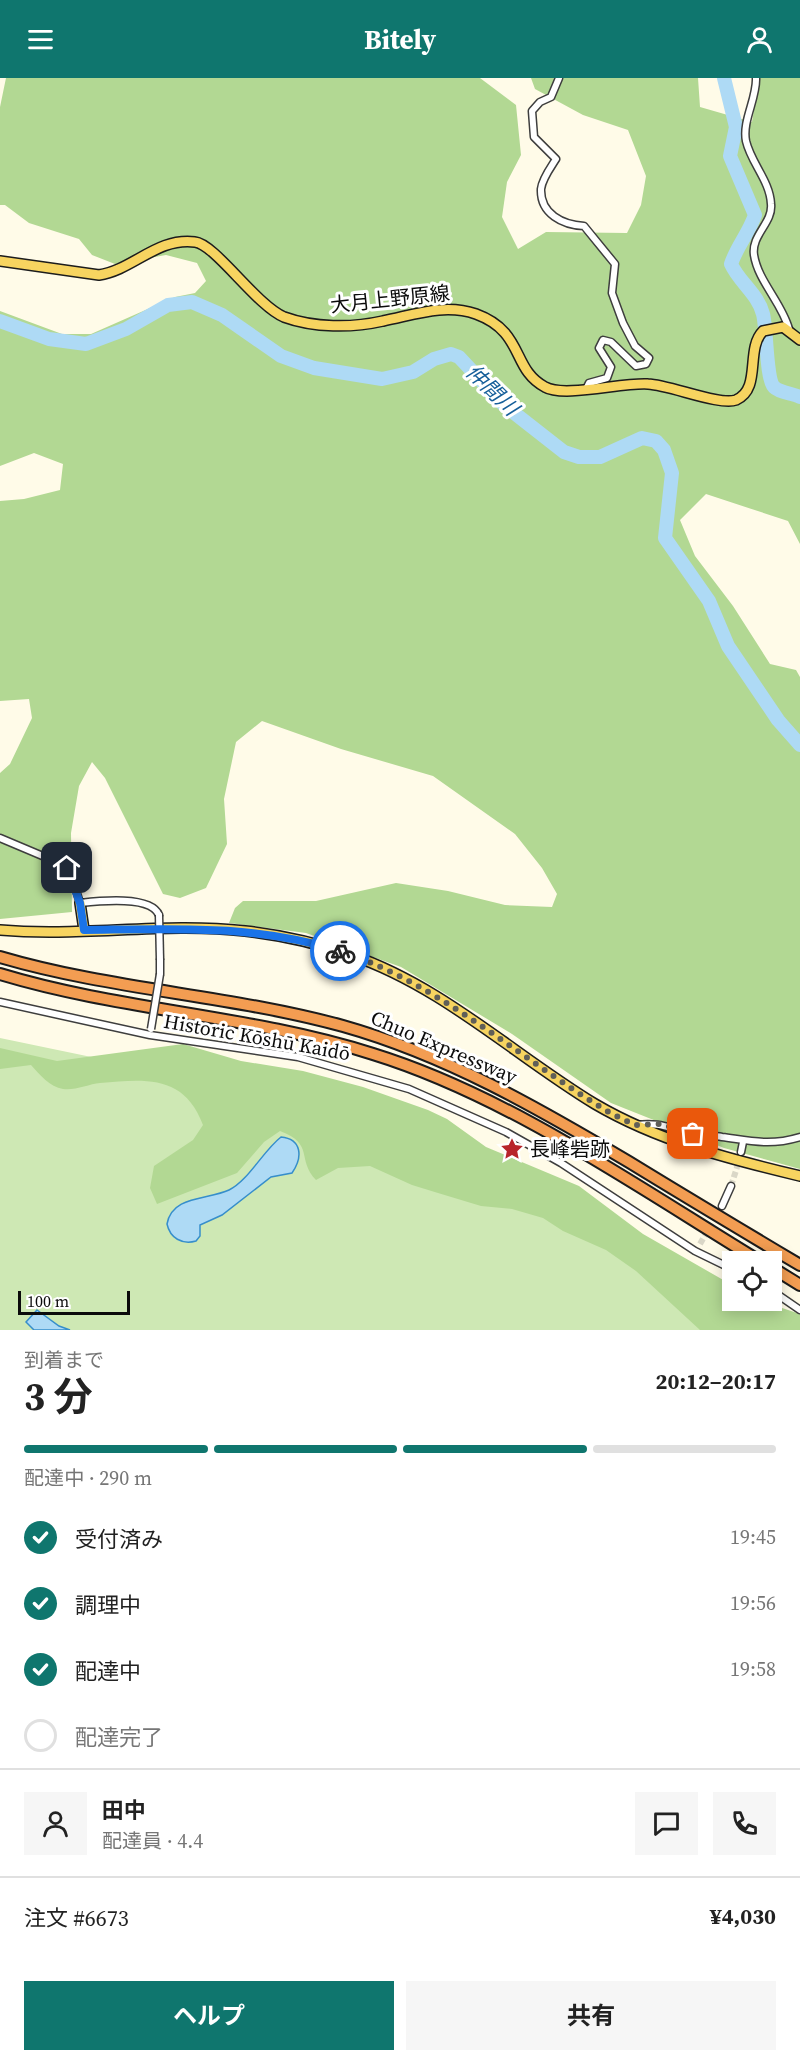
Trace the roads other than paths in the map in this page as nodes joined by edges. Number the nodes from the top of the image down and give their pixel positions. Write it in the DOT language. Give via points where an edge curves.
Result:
graph roads {
  1 [pos="559,78"];
  2 [pos="756,78"];
  3 [pos="0,261"];
  4 [pos="786,328"];
  5 [pos="800,340"];
  6 [pos="586,389"];
  7 [pos="0,838"];
  8 [pos="80,903"];
  9 [pos="0,930"];
  10 [pos="84,930"];
  11 [pos="0,957"];
  12 [pos="0,974"];
  13 [pos="0,1002"];
  14 [pos="151,1032"];
  15 [pos="635,1125"];
  16 [pos="800,1137"];
  17 [pos="743,1142"];
  18 [pos="741,1152"];
  19 [pos="800,1176"];
  20 [pos="731,1186"];
  21 [pos="722,1206"];
  22 [pos="700,1244"];
  23 [pos="695,1251"];
  24 [pos="743,1251"];
  25 [pos="722,1264"];
  26 [pos="800,1265"];
  27 [pos="782,1274"];
  28 [pos="800,1285"];
  29 [pos="782,1298"];
  30 [pos="800,1310"];
  1 -- 6 [label="street" via="551,97 532,111 534,137 556,159 541,187 543,201 552,216 567,225 584,226 615,264 612,293 622,324 635,346 649,358 646,364 636,366 611,342 603,340 599,348 611,367 607,378 589,383"];
  2 -- 4 [label="street" via="746,141 772,206 757,235 754,256 785,316"];
  3 -- 6 [label="main road, 大月上野原線" via="111,274 157,247 196,242 210,250 267,306 287,318 352,325 434,310 465,311 503,330 528,373 540,384 555,391"];
  4 -- 5 [label="main road"];
  4 -- 6 [label="main road, 大月上野原線" via="770,328 758,338 750,384 736,400 718,401 649,384"];
  7 -- 8 [label="street" via="64,865"];
  8 -- 10 [label="main road"];
  8 -- 14 [label="street, Historic Kōshū Kaidō, bridge" via="139,902 154,907 159,915 160,974"];
  9 -- 10 [label="main road"];
  10 -- 15 [label="main road" via="244,931 354,956 427,990 592,1102"];
  11 -- 26 [label="highway, Chuo Expressway" via="82,979 297,1015 418,1051 525,1102"];
  12 -- 24 [label="highway, Chuo Expressway" via="81,996 296,1033 413,1068 533,1125"];
  13 -- 14 [label="street"];
  14 -- 23 [label="street, Historic Kōshū Kaidō" via="298,1058 409,1089 516,1137"];
  15 -- 17 [label="street" via="661,1124"];
  15 -- 19 [label="main road" via="734,1160"];
  16 -- 17 [label="street" via="778,1143"];
  17 -- 18 [label="street"];
  20 -- 21 [label="street"];
  22 -- 23 [label="street"];
  23 -- 25 [label="street, Historic Kōshū Kaidō"];
  27 -- 28 [label="highway"];
  29 -- 30 [label="street"];
}
